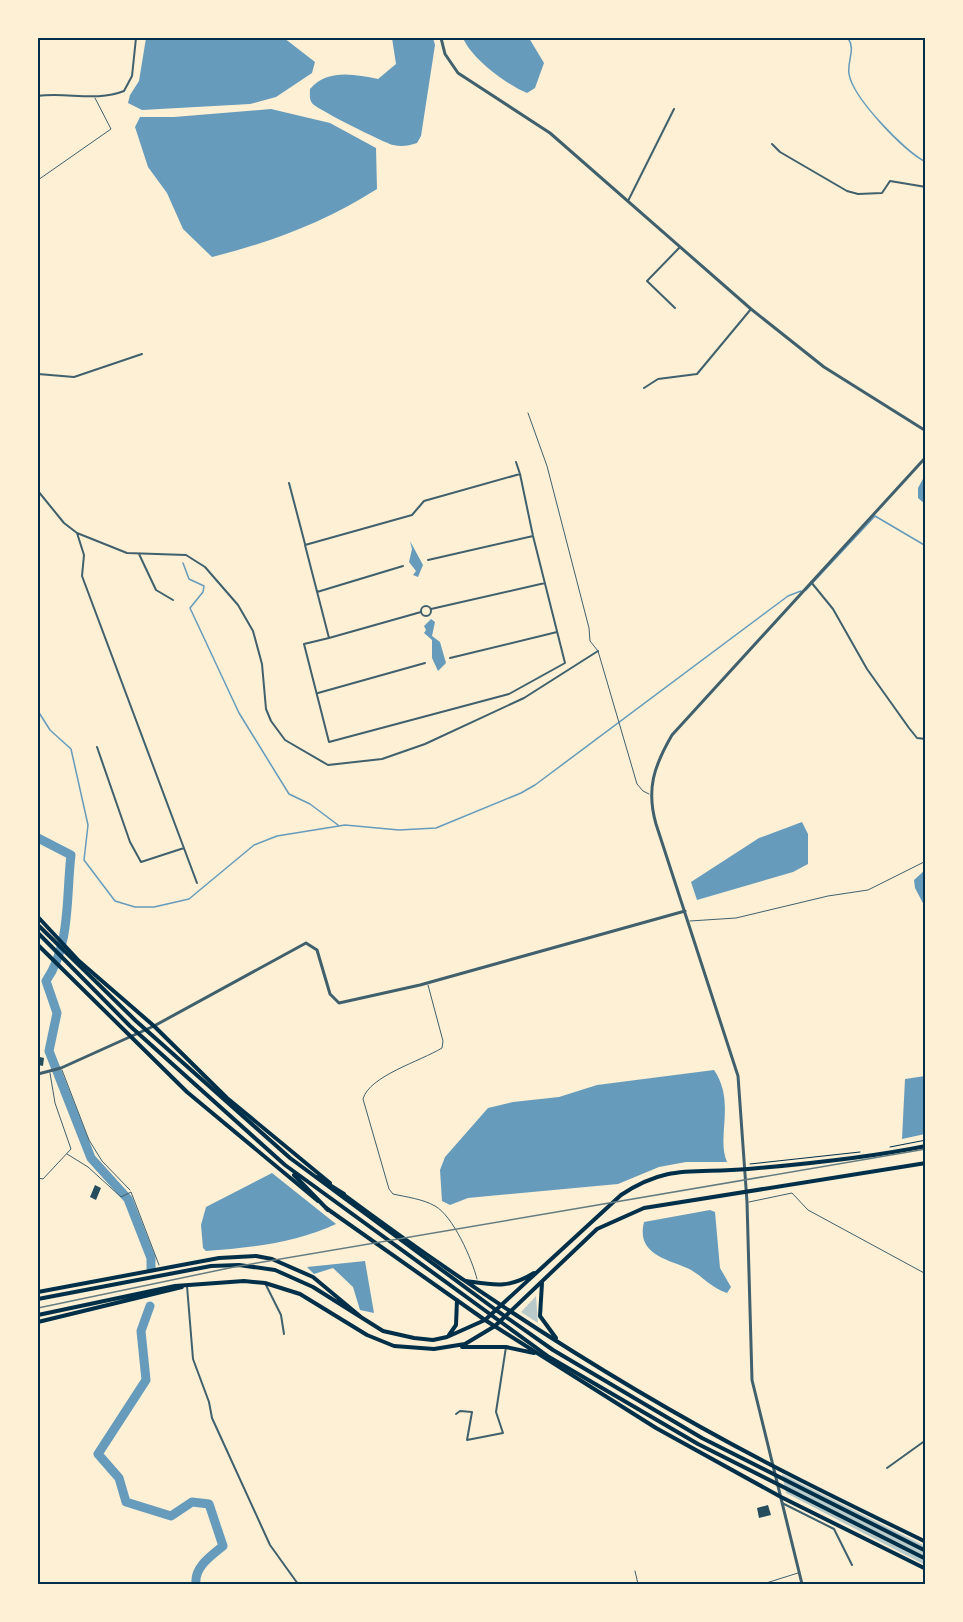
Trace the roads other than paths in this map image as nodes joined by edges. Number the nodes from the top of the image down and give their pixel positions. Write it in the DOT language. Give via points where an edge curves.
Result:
graph roads {
  1 [pos="136,38"];
  2 [pos="441,38"];
  3 [pos="38,96"];
  4 [pos="95,98"];
  5 [pos="674,109"];
  6 [pos="772,144"];
  7 [pos="38,180"];
  8 [pos="926,187"];
  9 [pos="628,202"];
  10 [pos="680,247"];
  11 [pos="675,308"];
  12 [pos="751,309"];
  13 [pos="142,354"];
  14 [pos="38,374"];
  15 [pos="644,388"];
  16 [pos="528,412"];
  17 [pos="926,431"];
  18 [pos="926,457"];
  19 [pos="516,462"];
  20 [pos="520,474"];
  21 [pos="289,483"];
  22 [pos="38,491"];
  23 [pos="77,533"];
  24 [pos="532,536"];
  25 [pos="305,545"];
  26 [pos="139,554"];
  27 [pos="428,560"];
  28 [pos="403,566"];
  29 [pos="811,582"];
  30 [pos="545,583"];
  31 [pos="317,592"];
  32 [pos="173,600"];
  33 [pos="431,609"];
  34 [pos="421,612"];
  35 [pos="557,632"];
  36 [pos="329,638"];
  37 [pos="598,651"];
  38 [pos="450,658"];
  39 [pos="425,663"];
  40 [pos="317,693"];
  41 [pos="926,739"];
  42 [pos="97,747"];
  43 [pos="650,794"];
  44 [pos="184,848"];
  45 [pos="926,861"];
  46 [pos="197,883"];
  47 [pos="685,911"];
  48 [pos="38,917"];
  49 [pos="688,921"];
  50 [pos="38,925"];
  51 [pos="38,933"];
  52 [pos="38,945"];
  53 [pos="428,983"];
  54 [pos="154,1026"];
  55 [pos="131,1036"];
  56 [pos="61,1068"];
  57 [pos="50,1073"];
  58 [pos="38,1074"];
  59 [pos="926,1146"];
  60 [pos="67,1154"];
  61 [pos="290,1158"];
  62 [pos="926,1163"];
  63 [pos="285,1165"];
  64 [pos="745,1167"];
  65 [pos="38,1179"];
  66 [pos="746,1191"];
  67 [pos="131,1192"];
  68 [pos="344,1194"];
  69 [pos="747,1202"];
  70 [pos="328,1210"];
  71 [pos="38,1242"];
  72 [pos="38,1247"];
  73 [pos="544,1266"];
  74 [pos="160,1269"];
  75 [pos="926,1274"];
  76 [pos="463,1280"];
  77 [pos="478,1282"];
  78 [pos="265,1283"];
  79 [pos="542,1283"];
  80 [pos="185,1287"];
  81 [pos="38,1292"];
  82 [pos="38,1299"];
  83 [pos="456,1299"];
  84 [pos="501,1303"];
  85 [pos="512,1310"];
  86 [pos="38,1315"];
  87 [pos="486,1320"];
  88 [pos="38,1322"];
  89 [pos="368,1323"];
  90 [pos="495,1326"];
  91 [pos="284,1334"];
  92 [pos="447,1337"];
  93 [pos="561,1343"];
  94 [pos="506,1347"];
  95 [pos="434,1349"];
  96 [pos="546,1358"];
  97 [pos="456,1414"];
  98 [pos="926,1440"];
  99 [pos="774,1467"];
  100 [pos="887,1468"];
  101 [pos="781,1497"];
  102 [pos="782,1503"];
  103 [pos="926,1542"];
  104 [pos="926,1551"];
  105 [pos="926,1560"];
  106 [pos="852,1565"];
  107 [pos="926,1569"];
  108 [pos="635,1571"];
  109 [pos="799,1572"];
  110 [pos="298,1584"];
  111 [pos="638,1584"];
  112 [pos="763,1584"];
  113 [pos="802,1584"];
  1 -- 4 [label="street" via="129,86 116,94"];
  2 -- 9 [label="street" via="445,54 458,73 550,133"];
  3 -- 4 [label="street" via="72,94"];
  4 -- 7 [label="lane" via="111,129"];
  5 -- 9 [label="street"];
  6 -- 8 [label="street" via="847,191 885,191 890,182"];
  9 -- 10 [label="street"];
  10 -- 11 [label="street" via="647,281"];
  10 -- 12 [label="street"];
  12 -- 15 [label="street" via="697,374 658,379"];
  12 -- 17 [label="street" via="824,367"];
  13 -- 14 [label="street" via="74,377"];
  16 -- 37 [label="lane" via="547,466 590,641"];
  18 -- 29 [label="street"];
  19 -- 20 [label="street"];
  20 -- 24 [label="street"];
  20 -- 25 [label="street" via="424,501 412,515"];
  21 -- 25 [label="street"];
  22 -- 23 [label="street"];
  23 -- 26 [label="street"];
  23 -- 44 [label="street" via="84,555 82,576"];
  24 -- 27 [label="street"];
  24 -- 30 [label="street"];
  25 -- 31 [label="street"];
  26 -- 32 [label="street" via="156,590"];
  26 -- 37 [label="street" via="194,558 220,582 249,620 262,664 266,709 271,721 285,740 328,765 382,759 425,744 524,698"];
  28 -- 31 [label="street"];
  29 -- 41 [label="street" via="909,728 917,738"];
  29 -- 43 [label="street" via="672,735 656,764"];
  30 -- 33 [label="street"];
  30 -- 35 [label="street"];
  31 -- 36 [label="street"];
  33 -- 34 [label="street" via="426,606"];
  33 -- 34 [label="street" via="428,616"];
  34 -- 36 [label="street"];
  35 -- 38 [label="street"];
  35 -- 40 [label="street" via="565,663 509,694 330,742"];
  36 -- 40 [label="street" via="304,644"];
  37 -- 43 [label="lane" via="637,784"];
  39 -- 40 [label="street"];
  42 -- 44 [label="street" via="130,842 141,862"];
  43 -- 47 [label="street"];
  44 -- 46 [label="street"];
  45 -- 49 [label="lane" via="868,890 736,918"];
  47 -- 49 [label="street"];
  47 -- 53 [label="street"];
  48 -- 54 [label="main road"];
  49 -- 64 [label="street" via="738,1076"];
  50 -- 61 [label="main road" via="136,1021"];
  51 -- 63 [label="main road" via="130,1026"];
  52 -- 55 [label="main road"];
  53 -- 54 [label="street" via="339,1003 330,994 317,950 306,943"];
  53 -- 77 [label="lane" via="442,1048 382,1077 365,1090 363,1099 389,1189 393,1194 434,1205 444,1213 473,1263"];
  54 -- 55 [label="street"];
  54 -- 68 [label="main road" via="226,1098"];
  55 -- 56 [label="street"];
  55 -- 70 [label="main road" via="187,1092"];
  56 -- 57 [label="street"];
  56 -- 67 [label="lane" via="89,1140 102,1161"];
  57 -- 58 [label="street"];
  57 -- 60 [label="lane" via="70,1149"];
  59 -- 64 [label="main road"];
  60 -- 65 [label="lane"];
  60 -- 67 [label="lane" via="122,1197"];
  61 -- 68 [label="main road"];
  61 -- 104 [label="main road" via="420,1257 553,1350 702,1438"];
  62 -- 66 [label="main road"];
  63 -- 70 [label="main road"];
  63 -- 105 [label="main road" via="549,1357 699,1444"];
  64 -- 66 [label="street"];
  64 -- 73 [label="main road" via="689,1169 642,1180 621,1194"];
  66 -- 69 [label="street"];
  66 -- 79 [label="main road" via="644,1208 612,1222 597,1229"];
  67 -- 74 [label="lane"];
  68 -- 76 [label="main road"];
  69 -- 75 [label="lane" via="792,1193 808,1210"];
  69 -- 99 [label="street" via="752,1380"];
  70 -- 83 [label="main road"];
  71 -- 72 [label="lane"];
  73 -- 77 [label="main road" via="510,1284 497,1287"];
  73 -- 84 [label="main road"];
  74 -- 81 [label="main road"];
  74 -- 89 [label="main road" via="240,1256 272,1259 313,1277"];
  76 -- 77 [label="main road"];
  76 -- 84 [label="main road"];
  78 -- 80 [label="main road" via="224,1281"];
  78 -- 91 [label="street" via="281,1315"];
  78 -- 95 [label="main road" via="300,1294 380,1341 413,1349"];
  79 -- 85 [label="main road"];
  79 -- 93 [label="main road" via="540,1316"];
  80 -- 86 [label="main road"];
  80 -- 88 [label="main road"];
  80 -- 110 [label="street" via="193,1359 212,1418 270,1545"];
  82 -- 89 [label="main road" via="211,1266 239,1265 294,1277"];
  83 -- 87 [label="main road"];
  83 -- 92 [label="main road" via="456,1325"];
  84 -- 85 [label="main road"];
  84 -- 87 [label="main road"];
  85 -- 90 [label="main road"];
  85 -- 93 [label="main road"];
  87 -- 90 [label="main road"];
  87 -- 92 [label="main road"];
  89 -- 92 [label="main road" via="414,1338"];
  90 -- 95 [label="main road" via="465,1344"];
  90 -- 96 [label="main road"];
  93 -- 99 [label="main road"];
  94 -- 95 [label="main road"];
  94 -- 96 [label="main road"];
  94 -- 97 [label="street" via="496,1412 503,1433 467,1440 472,1412"];
  96 -- 101 [label="main road" via="656,1428"];
  98 -- 100 [label="street"];
  99 -- 101 [label="street"];
  99 -- 103 [label="main road"];
  101 -- 102 [label="street"];
  101 -- 107 [label="main road"];
  102 -- 106 [label="street" via="834,1529"];
  102 -- 109 [label="street"];
  108 -- 111 [label="lane"];
  109 -- 112 [label="lane"];
  109 -- 113 [label="street"];
}
